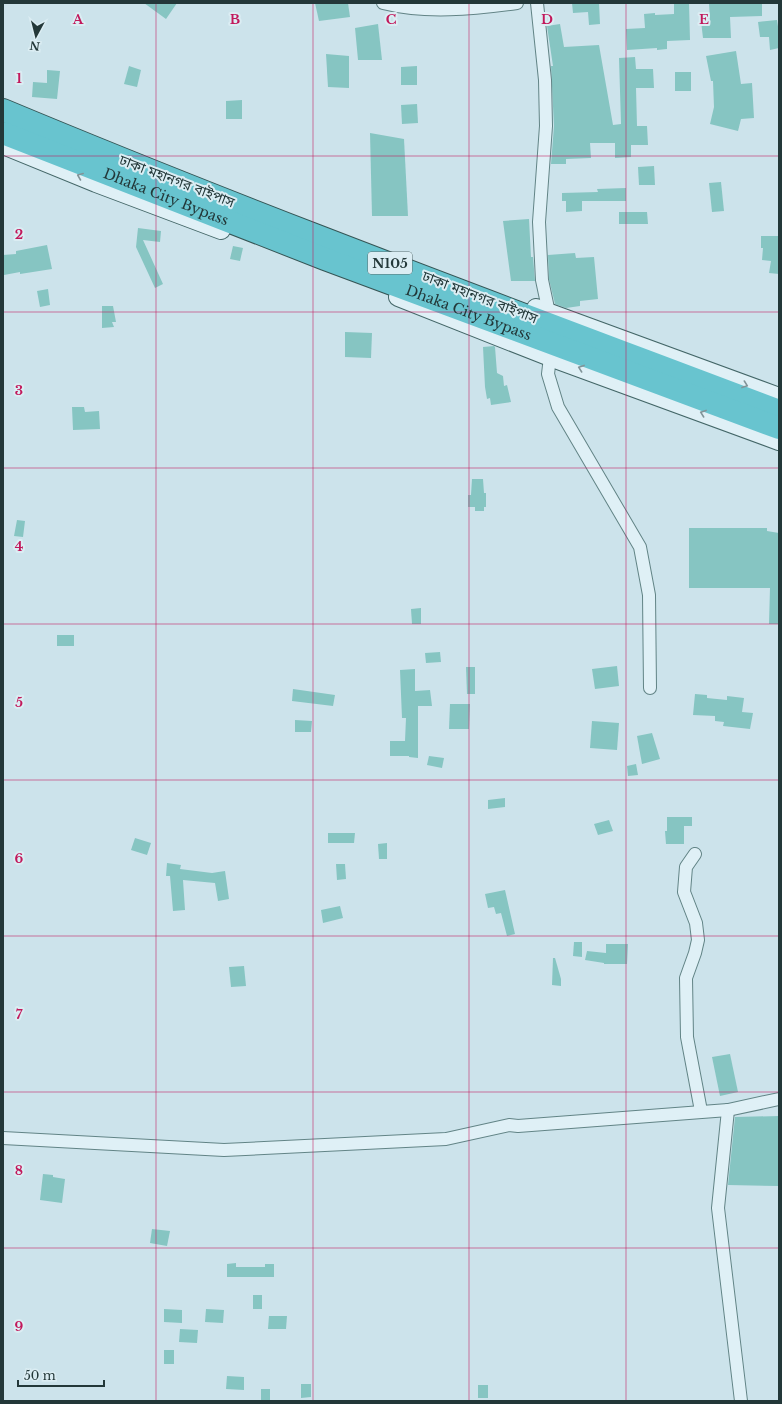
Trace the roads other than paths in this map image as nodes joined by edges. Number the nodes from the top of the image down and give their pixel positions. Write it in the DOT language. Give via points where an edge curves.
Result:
graph roads {
  1 [pos="383,3"];
  2 [pos="517,3"];
  3 [pos="537,3"];
  4 [pos="3,99"];
  5 [pos="3,110"];
  6 [pos="3,133"];
  7 [pos="3,145"];
  8 [pos="550,313"];
  9 [pos="550,357"];
  10 [pos="779,397"];
  11 [pos="779,410"];
  12 [pos="779,428"];
  13 [pos="779,441"];
  14 [pos="650,688"];
  15 [pos="695,854"];
  16 [pos="779,1099"];
  17 [pos="728,1110"];
  18 [pos="701,1111"];
  19 [pos="3,1138"];
  20 [pos="741,1401"];
  1 -- 2 [label="street" via="401,8 443,10"];
  3 -- 8 [label="street" via="546,126 539,222 542,280"];
  4 -- 8 [label="main road" via="111,144"];
  5 -- 11 [label="highway, ঢাকা মহানগর বাইপাস / N105" via="328,240"];
  6 -- 12 [label="highway, Dhaka City Bypass / N105" via="325,259"];
  9 -- 7 [label="main road, one-way"];
  8 -- 10 [label="main road, one-way"];
  13 -- 9 [label="main road, one-way"];
  9 -- 14 [label="street" via="548,374 558,407 640,547 649,595"];
  15 -- 18 [label="street" via="686,867 684,892 696,923 698,940 686,978 687,1037"];
  16 -- 17 [label="street"];
  17 -- 18 [label="street"];
  17 -- 20 [label="street" via="718,1208"];
  18 -- 19 [label="street" via="509,1125 446,1139 224,1150"];
}
